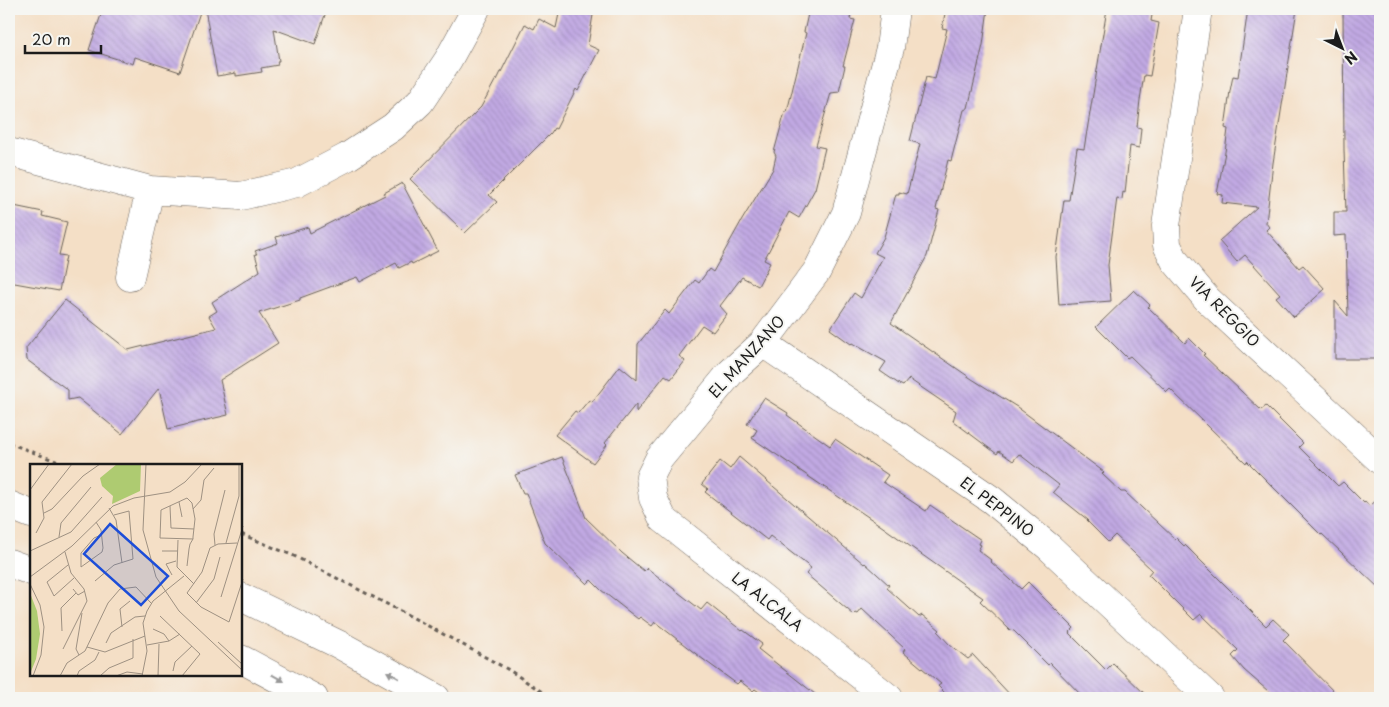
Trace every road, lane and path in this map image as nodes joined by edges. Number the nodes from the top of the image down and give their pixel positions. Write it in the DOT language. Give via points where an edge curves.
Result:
graph roads {
  1 [pos="476,9"];
  2 [pos="895,9"];
  3 [pos="1198,9"];
  4 [pos="9,152"];
  5 [pos="150,190"];
  6 [pos="130,277"];
  7 [pos="763,343"];
  8 [pos="9,444"];
  9 [pos="1379,454"];
  10 [pos="64,464"];
  11 [pos="653,498"];
  12 [pos="9,505"];
  13 [pos="30,514"];
  14 [pos="242,534"];
  15 [pos="9,562"];
  16 [pos="30,571"];
  17 [pos="242,597"];
  18 [pos="242,660"];
  19 [pos="314,698"];
  20 [pos="436,698"];
  21 [pos="551,698"];
  22 [pos="889,698"];
  23 [pos="1210,698"];
  1 -- 5 [label="street" via="420,102 393,127 347,157 297,183 241,196"];
  2 -- 7 [label="street, EL MANZANO" via="890,48 846,214 818,271"];
  3 -- 9 [label="street, VIA REGGIO" via="1166,226 1167,244 1175,261 1207,299"];
  4 -- 5 [label="street"];
  5 -- 6 [label="street"];
  7 -- 11 [label="street, EL MANZANO" via="731,372 659,459 650,477"];
  7 -- 23 [label="street, EL PEPPINO" via="992,500 1049,547"];
  8 -- 10 [label="path"];
  11 -- 22 [label="street, LA ALCALA" via="663,519 681,535"];
  12 -- 13 [label="street"];
  14 -- 21 [label="path" via="294,556 408,615 509,670"];
  15 -- 16 [label="street"];
  20 -- 17 [label="street, one-way" via="340,645"];
  18 -- 19 [label="street, one-way"];
}
